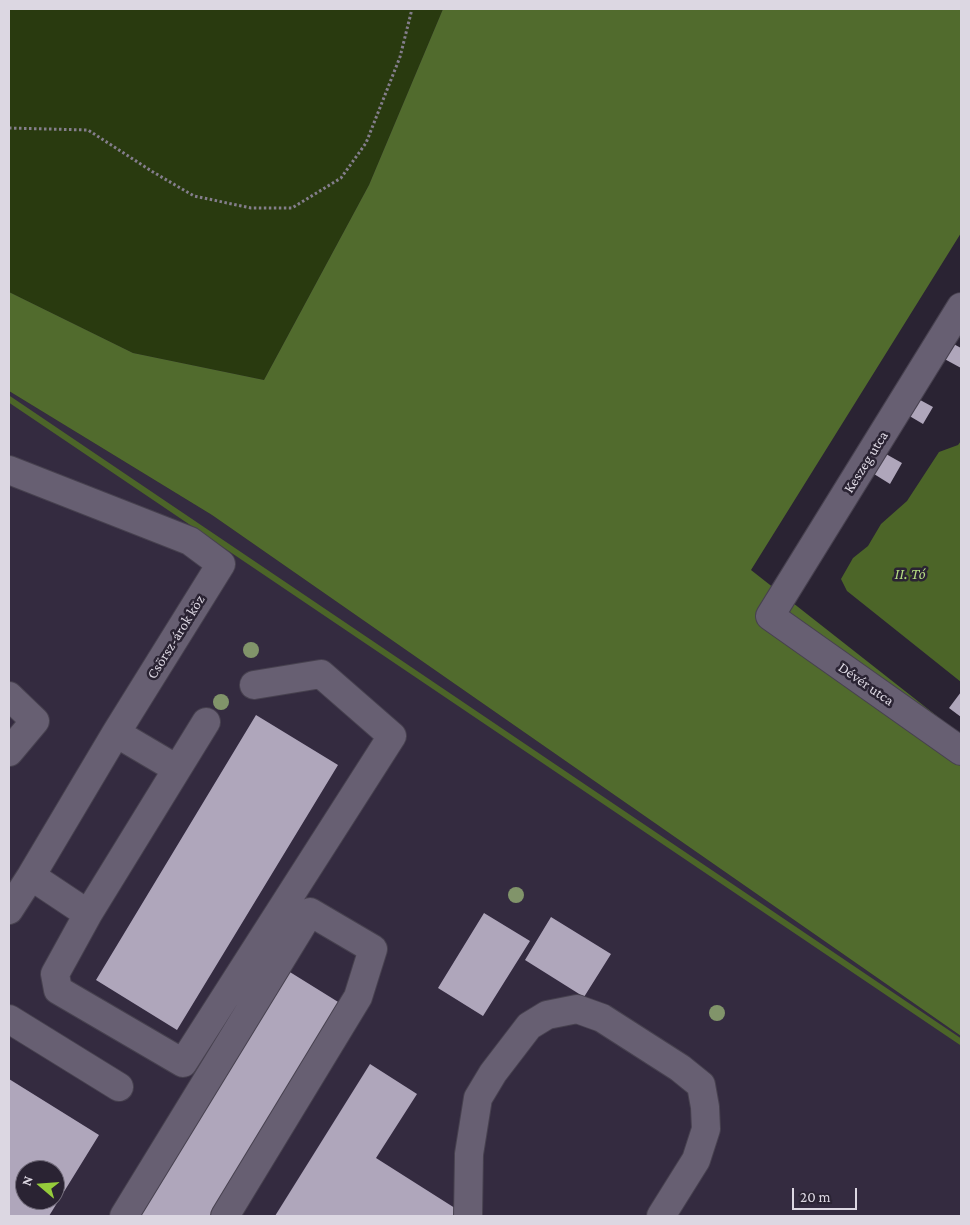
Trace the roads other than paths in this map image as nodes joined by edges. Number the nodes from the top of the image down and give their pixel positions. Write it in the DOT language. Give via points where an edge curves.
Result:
graph roads {
  1 [pos="961,307"];
  2 [pos="9,470"];
  3 [pos="770,616"];
  4 [pos="254,685"];
  5 [pos="9,696"];
  6 [pos="206,722"];
  7 [pos="116,733"];
  8 [pos="961,751"];
  9 [pos="9,752"];
  10 [pos="177,769"];
  11 [pos="31,876"];
  12 [pos="9,910"];
  13 [pos="88,914"];
  14 [pos="9,1019"];
  15 [pos="119,1088"];
  16 [pos="124,1216"];
  17 [pos="224,1216"];
  18 [pos="468,1216"];
  19 [pos="661,1216"];
  1 -- 3 [label="street, Keszeg utca"];
  2 -- 7 [label="street, Csörsz-árok köz" via="190,541 221,564"];
  3 -- 8 [label="street, Dévér utca"];
  4 -- 13 [label="street" via="321,674 392,736 183,1063 58,990 55,974"];
  5 -- 9 [label="street" via="35,721"];
  6 -- 10 [label="street"];
  7 -- 10 [label="street"];
  7 -- 11 [label="street, Csörsz-árok köz"];
  10 -- 13 [label="street"];
  11 -- 12 [label="street, Csörsz-árok köz"];
  11 -- 13 [label="street"];
  14 -- 15 [label="street"];
  16 -- 17 [label="street" via="310,912 373,949 358,997"];
  18 -- 19 [label="street" via="469,1154 478,1098 492,1073 529,1026 547,1015 576,1009 602,1018 680,1068 701,1086 706,1129 696,1160"];
}
